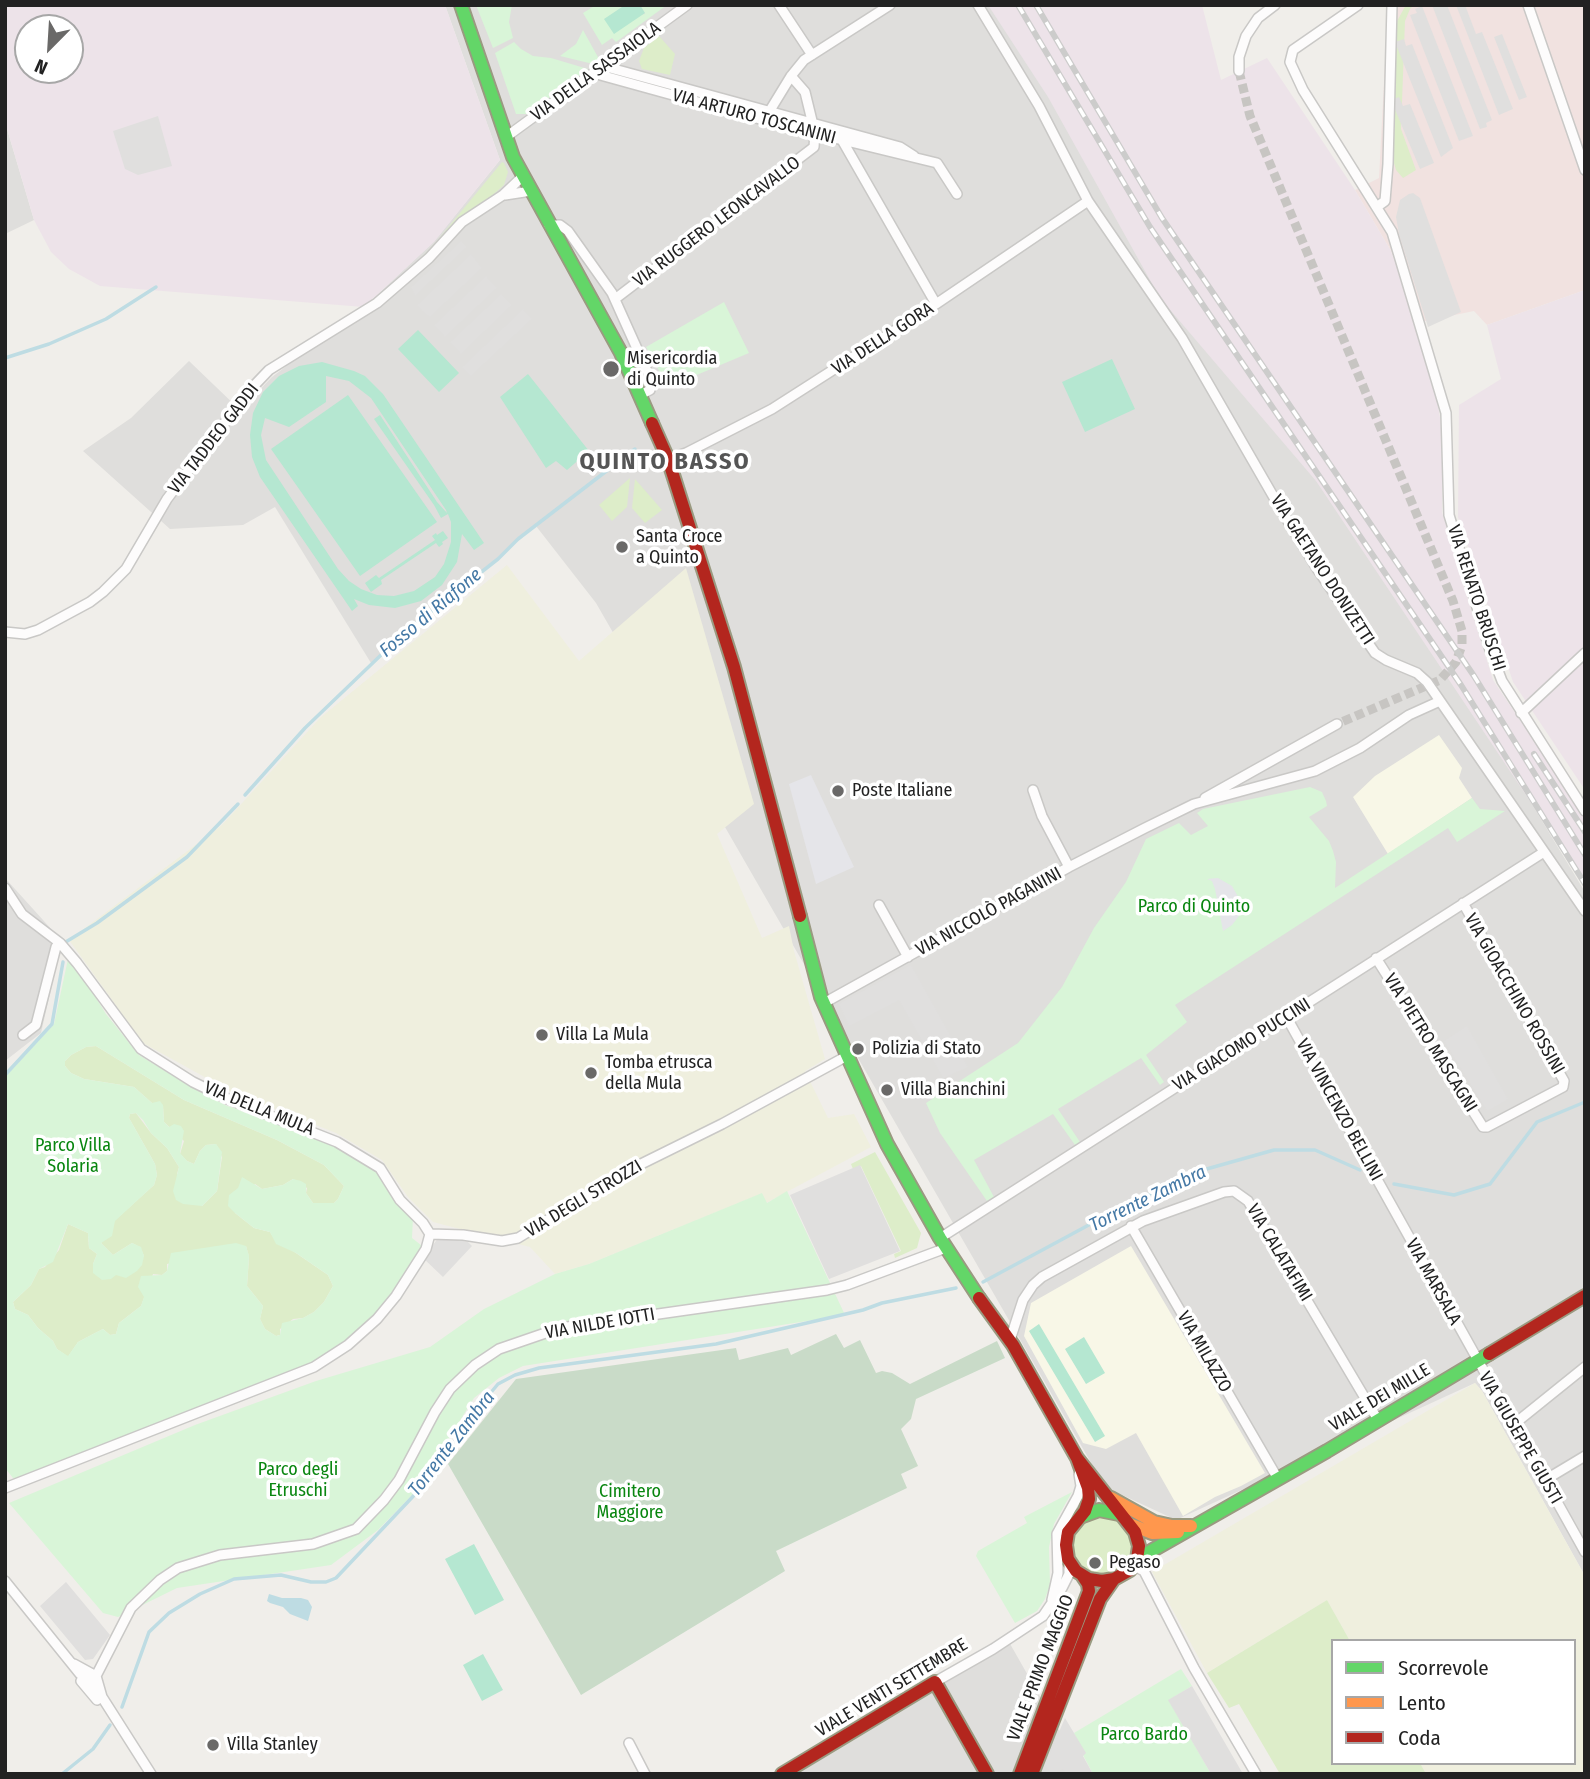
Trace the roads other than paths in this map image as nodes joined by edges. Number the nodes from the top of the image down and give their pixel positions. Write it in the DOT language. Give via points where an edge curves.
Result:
graph roads {
  1 [pos="461,5"];
  2 [pos="687,5"];
  3 [pos="779,5"];
  4 [pos="890,5"];
  5 [pos="978,5"];
  6 [pos="1275,5"];
  7 [pos="1358,5"];
  8 [pos="1392,5"];
  9 [pos="1528,5"];
  10 [pos="812,55"];
  11 [pos="604,66"];
  12 [pos="1239,71"];
  13 [pos="593,73"];
  14 [pos="791,76"];
  15 [pos="769,112"];
  16 [pos="815,133"];
  17 [pos="506,137"];
  18 [pos="842,140"];
  19 [pos="915,157"];
  20 [pos="1585,170"];
  21 [pos="523,176"];
  22 [pos="531,191"];
  23 [pos="957,194"];
  24 [pos="503,195"];
  25 [pos="1088,201"];
  26 [pos="1378,206"];
  27 [pos="549,225"];
  28 [pos="615,299"];
  29 [pos="936,304"];
  30 [pos="640,396"];
  31 [pos="668,459"];
  32 [pos="5,632"];
  33 [pos="1585,653"];
  34 [pos="1440,701"];
  35 [pos="1521,713"];
  36 [pos="1337,724"];
  37 [pos="1033,790"];
  38 [pos="1195,804"];
  39 [pos="1585,811"];
  40 [pos="1544,852"];
  41 [pos="1069,867"];
  42 [pos="5,888"];
  43 [pos="1463,903"];
  44 [pos="879,905"];
  45 [pos="1585,911"];
  46 [pos="60,943"];
  47 [pos="908,957"];
  48 [pos="1376,958"];
  49 [pos="824,1003"];
  50 [pos="1287,1018"];
  51 [pos="23,1035"];
  52 [pos="847,1056"];
  53 [pos="1485,1127"];
  54 [pos="1390,1203"];
  55 [pos="1131,1226"];
  56 [pos="430,1234"];
  57 [pos="943,1243"];
  58 [pos="1585,1296"];
  59 [pos="1010,1340"];
  60 [pos="1476,1361"];
  61 [pos="1585,1367"];
  62 [pos="1378,1420"];
  63 [pos="1513,1425"];
  64 [pos="1585,1456"];
  65 [pos="1077,1458"];
  66 [pos="1278,1479"];
  67 [pos="1545,1480"];
  68 [pos="5,1488"];
  69 [pos="1103,1494"];
  70 [pos="1120,1515"];
  71 [pos="1080,1517"];
  72 [pos="1132,1525"];
  73 [pos="1192,1526"];
  74 [pos="1585,1552"];
  75 [pos="1069,1560"];
  76 [pos="1136,1562"];
  77 [pos="1081,1575"];
  78 [pos="1114,1579"];
  79 [pos="5,1581"];
  80 [pos="1051,1605"];
  81 [pos="96,1676"];
  82 [pos="935,1682"];
  83 [pos="629,1742"];
  84 [pos="786,1773"];
  85 [pos="151,1774"];
  86 [pos="645,1774"];
  87 [pos="987,1774"];
  88 [pos="1020,1774"];
  89 [pos="1032,1774"];
  90 [pos="1256,1774"];
  1 -- 17 [label="main road"];
  2 -- 11 [label="street, VIA DELLA SASSAIOLA"];
  3 -- 10 [label="street"];
  4 -- 10 [label="street"];
  5 -- 25 [label="street, VIA GAETANO DONIZETTI"];
  6 -- 12 [label="street" via="1258,18 1246,36"];
  7 -- 26 [label="street, VIA RENATO BRUSCHI" via="1293,50 1289,58 1303,90"];
  8 -- 26 [label="street" via="1388,164 1385,201"];
  9 -- 20 [label="street"];
  10 -- 14 [label="street"];
  11 -- 13 [label="street, VIA DELLA SASSAIOLA"];
  11 -- 15 [label="street, VIA ARTURO TOSCANINI"];
  13 -- 16 [label="street, VIA ARTURO TOSCANINI"];
  13 -- 17 [label="street, VIA DELLA SASSAIOLA"];
  14 -- 15 [label="street, VIA ARTURO TOSCANINI"];
  14 -- 16 [label="street, VIA ARTURO TOSCANINI" via="806,96"];
  15 -- 16 [label="street, VIA ARTURO TOSCANINI"];
  16 -- 18 [label="street, VIA ARTURO TOSCANINI"];
  16 -- 19 [label="street, VIA ARTURO TOSCANINI" via="900,147"];
  16 -- 28 [label="street, VIA RUGGERO LEONCAVALLO" via="812,149"];
  17 -- 21 [label="main road"];
  18 -- 19 [label="street, VIA ARTURO TOSCANINI"];
  18 -- 29 [label="street"];
  19 -- 23 [label="street, VIA ARTURO TOSCANINI" via="937,163"];
  21 -- 22 [label="main road"];
  21 -- 24 [label="street, VIA TADDEO GADDI"];
  22 -- 24 [label="street, VIA TADDEO GADDI"];
  22 -- 27 [label="main road"];
  24 -- 32 [label="street, VIA TADDEO GADDI" via="463,222 377,303 269,370 167,499 126,569 103,592 38,630"];
  25 -- 29 [label="street, VIA DELLA GORA"];
  25 -- 34 [label="street, VIA GAETANO DONIZETTI" via="1182,338 1280,508 1375,653 1421,675"];
  26 -- 35 [label="street, VIA RENATO BRUSCHI" via="1396,242 1446,413 1452,531 1489,647"];
  27 -- 28 [label="street" via="556,223 568,230"];
  27 -- 30 [label="main road" via="606,324"];
  28 -- 30 [label="street" via="652,382 650,390"];
  29 -- 31 [label="street, VIA DELLA GORA" via="760,417"];
  30 -- 31 [label="main road"];
  31 -- 49 [label="main road" via="734,667"];
  33 -- 35 [label="street"];
  34 -- 38 [label="street, VIA NICCOLÒ PAGANINI" via="1315,771"];
  34 -- 40 [label="street, VIA GAETANO DONIZETTI"];
  35 -- 39 [label="street, VIA RENATO BRUSCHI"];
  36 -- 38 [label="street"];
  37 -- 41 [label="street, VIA NICCOLÒ PAGANINI"];
  38 -- 41 [label="street, VIA NICCOLÒ PAGANINI"];
  40 -- 43 [label="street, VIA GIACOMO PUCCINI"];
  40 -- 45 [label="street, VIA GAETANO DONIZETTI"];
  41 -- 47 [label="street, VIA NICCOLÒ PAGANINI"];
  42 -- 46 [label="street, VIA DELLA MULA" via="22,914"];
  43 -- 48 [label="street, VIA GIACOMO PUCCINI"];
  43 -- 53 [label="street, VIA GIOACCHINO ROSSINI" via="1564,1084"];
  44 -- 47 [label="street, VIA NICCOLÒ PAGANINI"];
  46 -- 51 [label="street" via="36,1025"];
  46 -- 56 [label="street, VIA DELLA MULA" via="141,1049 193,1082 337,1142 380,1168"];
  47 -- 49 [label="street, VIA NICCOLÒ PAGANINI"];
  48 -- 50 [label="street, VIA GIACOMO PUCCINI"];
  48 -- 53 [label="street, VIA PIETRO MASCAGNI"];
  49 -- 52 [label="main road"];
  50 -- 54 [label="street, VIA VINCENZO BELLINI"];
  50 -- 57 [label="street, VIA GIACOMO PUCCINI"];
  52 -- 56 [label="street, VIA DEGLI STROZZI" via="631,1169 514,1240"];
  52 -- 57 [label="main road" via="894,1158"];
  54 -- 60 [label="street, VIA MARSALA"];
  55 -- 59 [label="street, VIA CALATAFIMI" via="1036,1281 1023,1300"];
  55 -- 62 [label="street, VIA CALATAFIMI" via="1224,1192 1243,1196"];
  55 -- 66 [label="street, VIA MILAZZO"];
  56 -- 68 [label="street" via="426,1249 377,1320 314,1367"];
  57 -- 59 [label="main road"];
  57 -- 81 [label="street, VIA NILDE IOTTI" via="847,1285 560,1328 499,1349 450,1389 399,1480 356,1529 313,1544 220,1555 178,1568 127,1614"];
  58 -- 60 [label="main road, VIALE DEI MILLE"];
  59 -- 65 [label="main road"];
  60 -- 62 [label="main road, VIALE DEI MILLE"];
  60 -- 63 [label="street, VIA GIUSEPPE GIUSTI"];
  61 -- 63 [label="street"];
  62 -- 66 [label="main road, VIALE DEI MILLE"];
  63 -- 67 [label="street, VIA GIUSEPPE GIUSTI"];
  64 -- 67 [label="street"];
  65 -- 69 [label="main road"];
  65 -- 71 [label="main road" via="1089,1494"];
  65 -- 80 [label="street" via="1081,1486 1057,1534 1058,1573"];
  66 -- 73 [label="main road, VIALE DEI MILLE"];
  67 -- 74 [label="street, VIA GIUSEPPE GIUSTI"];
  69 -- 70 [label="main road"];
  69 -- 73 [label="main road" via="1154,1522"];
  70 -- 71 [label="main road" via="1098,1510"];
  70 -- 72 [label="main road"];
  71 -- 75 [label="main road" via="1066,1539"];
  72 -- 73 [label="main road" via="1162,1534"];
  72 -- 76 [label="main road" via="1139,1546"];
  73 -- 76 [label="main road"];
  75 -- 77 [label="main road"];
  75 -- 80 [label="street, VIALE VENTI SETTEMBRE" via="1069,1574"];
  76 -- 78 [label="main road" via="1125,1575"];
  76 -- 90 [label="street"];
  77 -- 78 [label="main road" via="1095,1581"];
  77 -- 88 [label="main road, VIALE PRIMO MAGGIO" via="1088,1584 1081,1616"];
  78 -- 89 [label="main road, VIALE PRIMO MAGGIO" via="1100,1599"];
  79 -- 81 [label="street" via="74,1664"];
  80 -- 82 [label="street, VIALE VENTI SETTEMBRE" via="1020,1632"];
  81 -- 85 [label="street" via="102,1697"];
  82 -- 84 [label="main road, VIALE VENTI SETTEMBRE"];
  82 -- 87 [label="main road"];
  83 -- 86 [label="street"];
}
